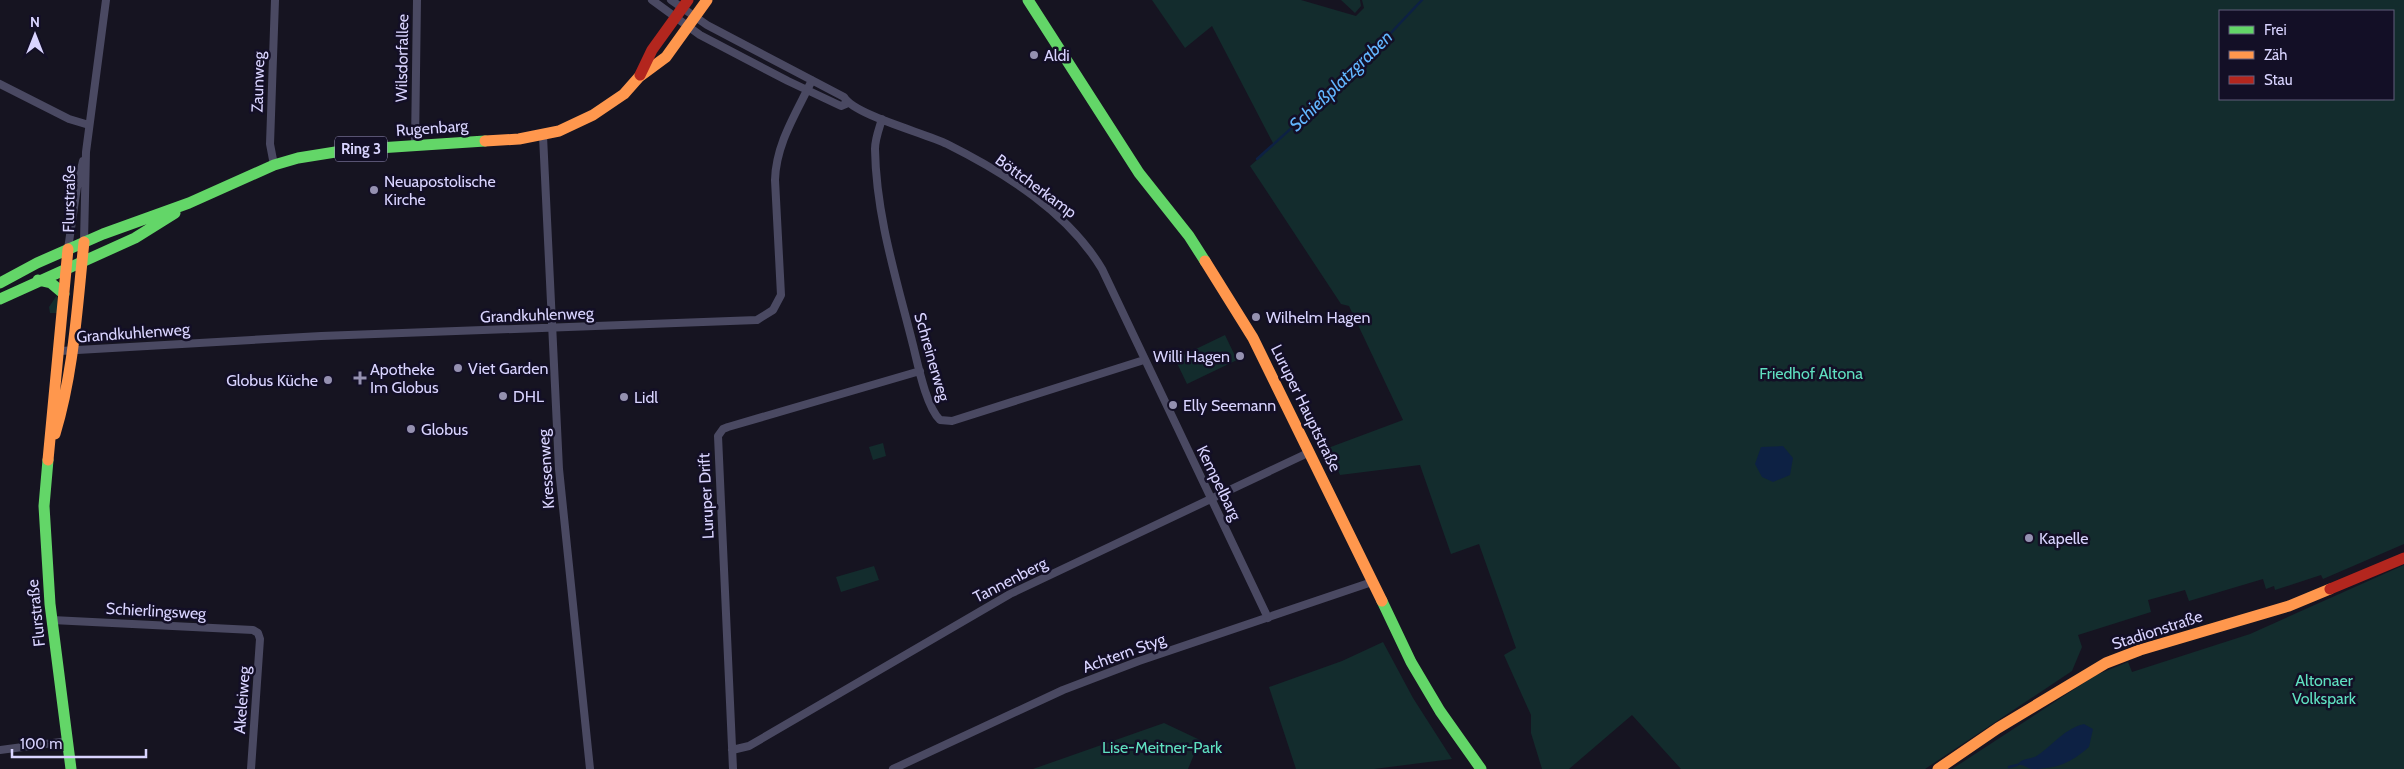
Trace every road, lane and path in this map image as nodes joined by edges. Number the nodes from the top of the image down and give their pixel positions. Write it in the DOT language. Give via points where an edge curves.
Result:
graph roads {
  1 [pos="106,0"];
  2 [pos="275,0"];
  3 [pos="417,0"];
  4 [pos="652,0"];
  5 [pos="671,0"];
  6 [pos="707,0"];
  7 [pos="1028,0"];
  8 [pos="685,4"];
  9 [pos="695,17"];
  10 [pos="676,18"];
  11 [pos="688,27"];
  12 [pos="639,77"];
  13 [pos="812,80"];
  14 [pos="0,84"];
  15 [pos="807,90"];
  16 [pos="848,103"];
  17 [pos="882,119"];
  18 [pos="89,125"];
  19 [pos="543,136"];
  20 [pos="415,145"];
  21 [pos="86,152"];
  22 [pos="274,165"];
  23 [pos="189,203"];
  24 [pos="84,242"];
  25 [pos="68,250"];
  26 [pos="82,261"];
  27 [pos="66,268"];
  28 [pos="38,280"];
  29 [pos="0,283"];
  30 [pos="64,294"];
  31 [pos="0,299"];
  32 [pos="552,329"];
  33 [pos="60,351"];
  34 [pos="73,351"];
  35 [pos="1144,360"];
  36 [pos="920,371"];
  37 [pos="1310,452"];
  38 [pos="49,453"];
  39 [pos="1212,498"];
  40 [pos="2404,558"];
  41 [pos="1372,582"];
  42 [pos="1268,618"];
  43 [pos="52,620"];
  44 [pos="258,632"];
  45 [pos="68,741"];
  46 [pos="0,750"];
  47 [pos="732,750"];
  48 [pos="71,769"];
  49 [pos="252,769"];
  50 [pos="590,769"];
  51 [pos="732,769"];
  52 [pos="893,769"];
  53 [pos="1480,769"];
  54 [pos="1938,769"];
  1 -- 18 [label="street, Flurstraße"];
  2 -- 22 [label="street, Zaunweg" via="270,144"];
  3 -- 20 [label="street, Wilsdorfallee"];
  4 -- 10 [label="street, Böttcherkamp"];
  5 -- 8 [label="street, Böttcherkamp"];
  6 -- 9 [label="main road, Rugenbarg / Ring 3"];
  7 -- 37 [label="main road, Luruper Hauptstraße" via="1139,172 1202,256 1253,338"];
  8 -- 9 [label="street, Böttcherkamp"];
  8 -- 10 [label="main road, Rugenbarg / Ring 3"];
  9 -- 11 [label="main road, Rugenbarg / Ring 3"];
  9 -- 13 [label="street, Böttcherkamp"];
  10 -- 11 [label="street, Böttcherkamp"];
  10 -- 12 [label="main road, Rugenbarg / Ring 3" via="652,50"];
  11 -- 12 [label="main road, Rugenbarg / Ring 3" via="666,57"];
  11 -- 15 [label="street, Böttcherkamp"];
  12 -- 19 [label="main road, Rugenbarg / Ring 3" via="624,94 601,111"];
  13 -- 15 [label="street, Grandkuhlenweg"];
  13 -- 16 [label="street, Böttcherkamp" via="844,97"];
  14 -- 18 [label="street" via="69,119"];
  15 -- 16 [label="street, Böttcherkamp" via="841,106"];
  15 -- 32 [label="street, Grandkuhlenweg" via="777,160 775,180 782,285 773,310 749,322"];
  16 -- 17 [label="street, Böttcherkamp"];
  17 -- 35 [label="street, Böttcherkamp" via="965,153 1057,215 1094,256"];
  17 -- 36 [label="street, Schreinerweg" via="875,150 881,210"];
  18 -- 21 [label="street, Flurstraße"];
  19 -- 20 [label="main road, Rugenbarg / Ring 3"];
  19 -- 32 [label="street, Kressenweg"];
  20 -- 22 [label="main road, Rugenbarg / Ring 3" via="322,154"];
  21 -- 24 [label="street, Flurstraße"];
  21 -- 25 [label="street, Flurstraße" via="77,187"];
  22 -- 23 [label="main road, Rugenbarg / Ring 3"];
  23 -- 24 [label="main road, Rugenbarg / Ring 3"];
  23 -- 26 [label="main road, Rugenbarg / Ring 3" via="134,238"];
  24 -- 25 [label="main road, Rugenbarg / Ring 3"];
  24 -- 26 [label="main road, Flurstraße"];
  25 -- 27 [label="main road, Flurstraße"];
  25 -- 29 [label="main road, Rugenbarg / Ring 3"];
  26 -- 27 [label="main road, Rugenbarg / Ring 3"];
  26 -- 34 [label="main road, Flurstraße"];
  27 -- 28 [label="main road, Rugenbarg / Ring 3"];
  27 -- 30 [label="main road, Flurstraße"];
  28 -- 30 [label="main road" via="51,283"];
  28 -- 31 [label="main road, Rugenbarg / Ring 3"];
  30 -- 33 [label="main road, Flurstraße"];
  32 -- 34 [label="street, Grandkuhlenweg" via="328,336"];
  32 -- 50 [label="street, Kressenweg" via="559,469"];
  33 -- 34 [label="street, Grandkuhlenweg"];
  33 -- 38 [label="main road, Flurstraße"];
  34 -- 38 [label="main road, Flurstraße" via="66,398"];
  35 -- 36 [label="street, Schreinerweg" via="945,422 936,416"];
  35 -- 39 [label="street, Kempelbarg"];
  36 -- 47 [label="street, Luruper Drift" via="728,427 718,436"];
  37 -- 39 [label="street, Tannenberg"];
  37 -- 41 [label="main road, Luruper Hauptstraße"];
  38 -- 43 [label="main road, Flurstraße" via="44,523"];
  39 -- 42 [label="street, Kempelbarg"];
  39 -- 47 [label="street, Tannenberg" via="1010,594 749,746"];
  40 -- 54 [label="main road, Stadionstraße" via="2289,606 2106,663"];
  41 -- 42 [label="street, Achtern Styg"];
  41 -- 53 [label="main road, Luruper Hauptstraße" via="1425,687"];
  42 -- 52 [label="street, Achtern Styg" via="1063,690"];
  43 -- 44 [label="street, Schierlingsweg"];
  43 -- 45 [label="main road, Flurstraße"];
  44 -- 49 [label="street, Akeleiweg"];
  45 -- 46 [label="street"];
  45 -- 48 [label="main road, Flurstraße"];
  47 -- 51 [label="street, Luruper Drift"];
}
